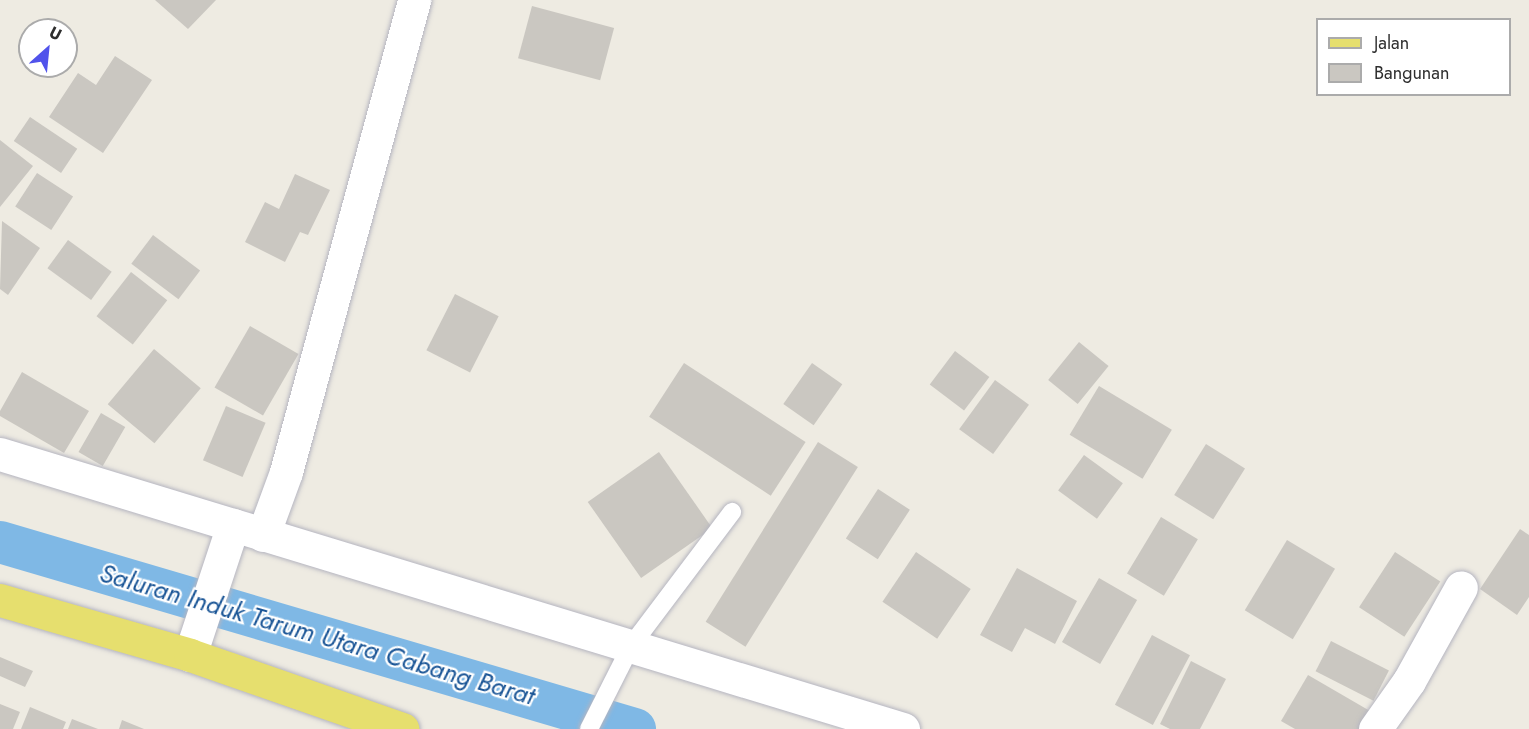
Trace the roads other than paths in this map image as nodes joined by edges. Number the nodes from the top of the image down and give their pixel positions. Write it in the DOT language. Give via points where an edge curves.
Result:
graph roads {
  1 [pos="414,0"];
  2 [pos="0,454"];
  3 [pos="732,512"];
  4 [pos="241,536"];
  5 [pos="1461,586"];
  6 [pos="0,600"];
  7 [pos="631,646"];
  8 [pos="190,655"];
  9 [pos="403,729"];
  10 [pos="589,729"];
  11 [pos="903,729"];
  12 [pos="1375,729"];
  1 -- 4 [label="street" via="286,472"];
  2 -- 4 [label="street"];
  3 -- 7 [label="lane"];
  4 -- 7 [label="street"];
  4 -- 8 [label="street" via="206,609"];
  5 -- 12 [label="street" via="1409,681"];
  6 -- 8 [label="main road"];
  7 -- 10 [label="lane"];
  7 -- 11 [label="street"];
  8 -- 9 [label="main road"];
}
